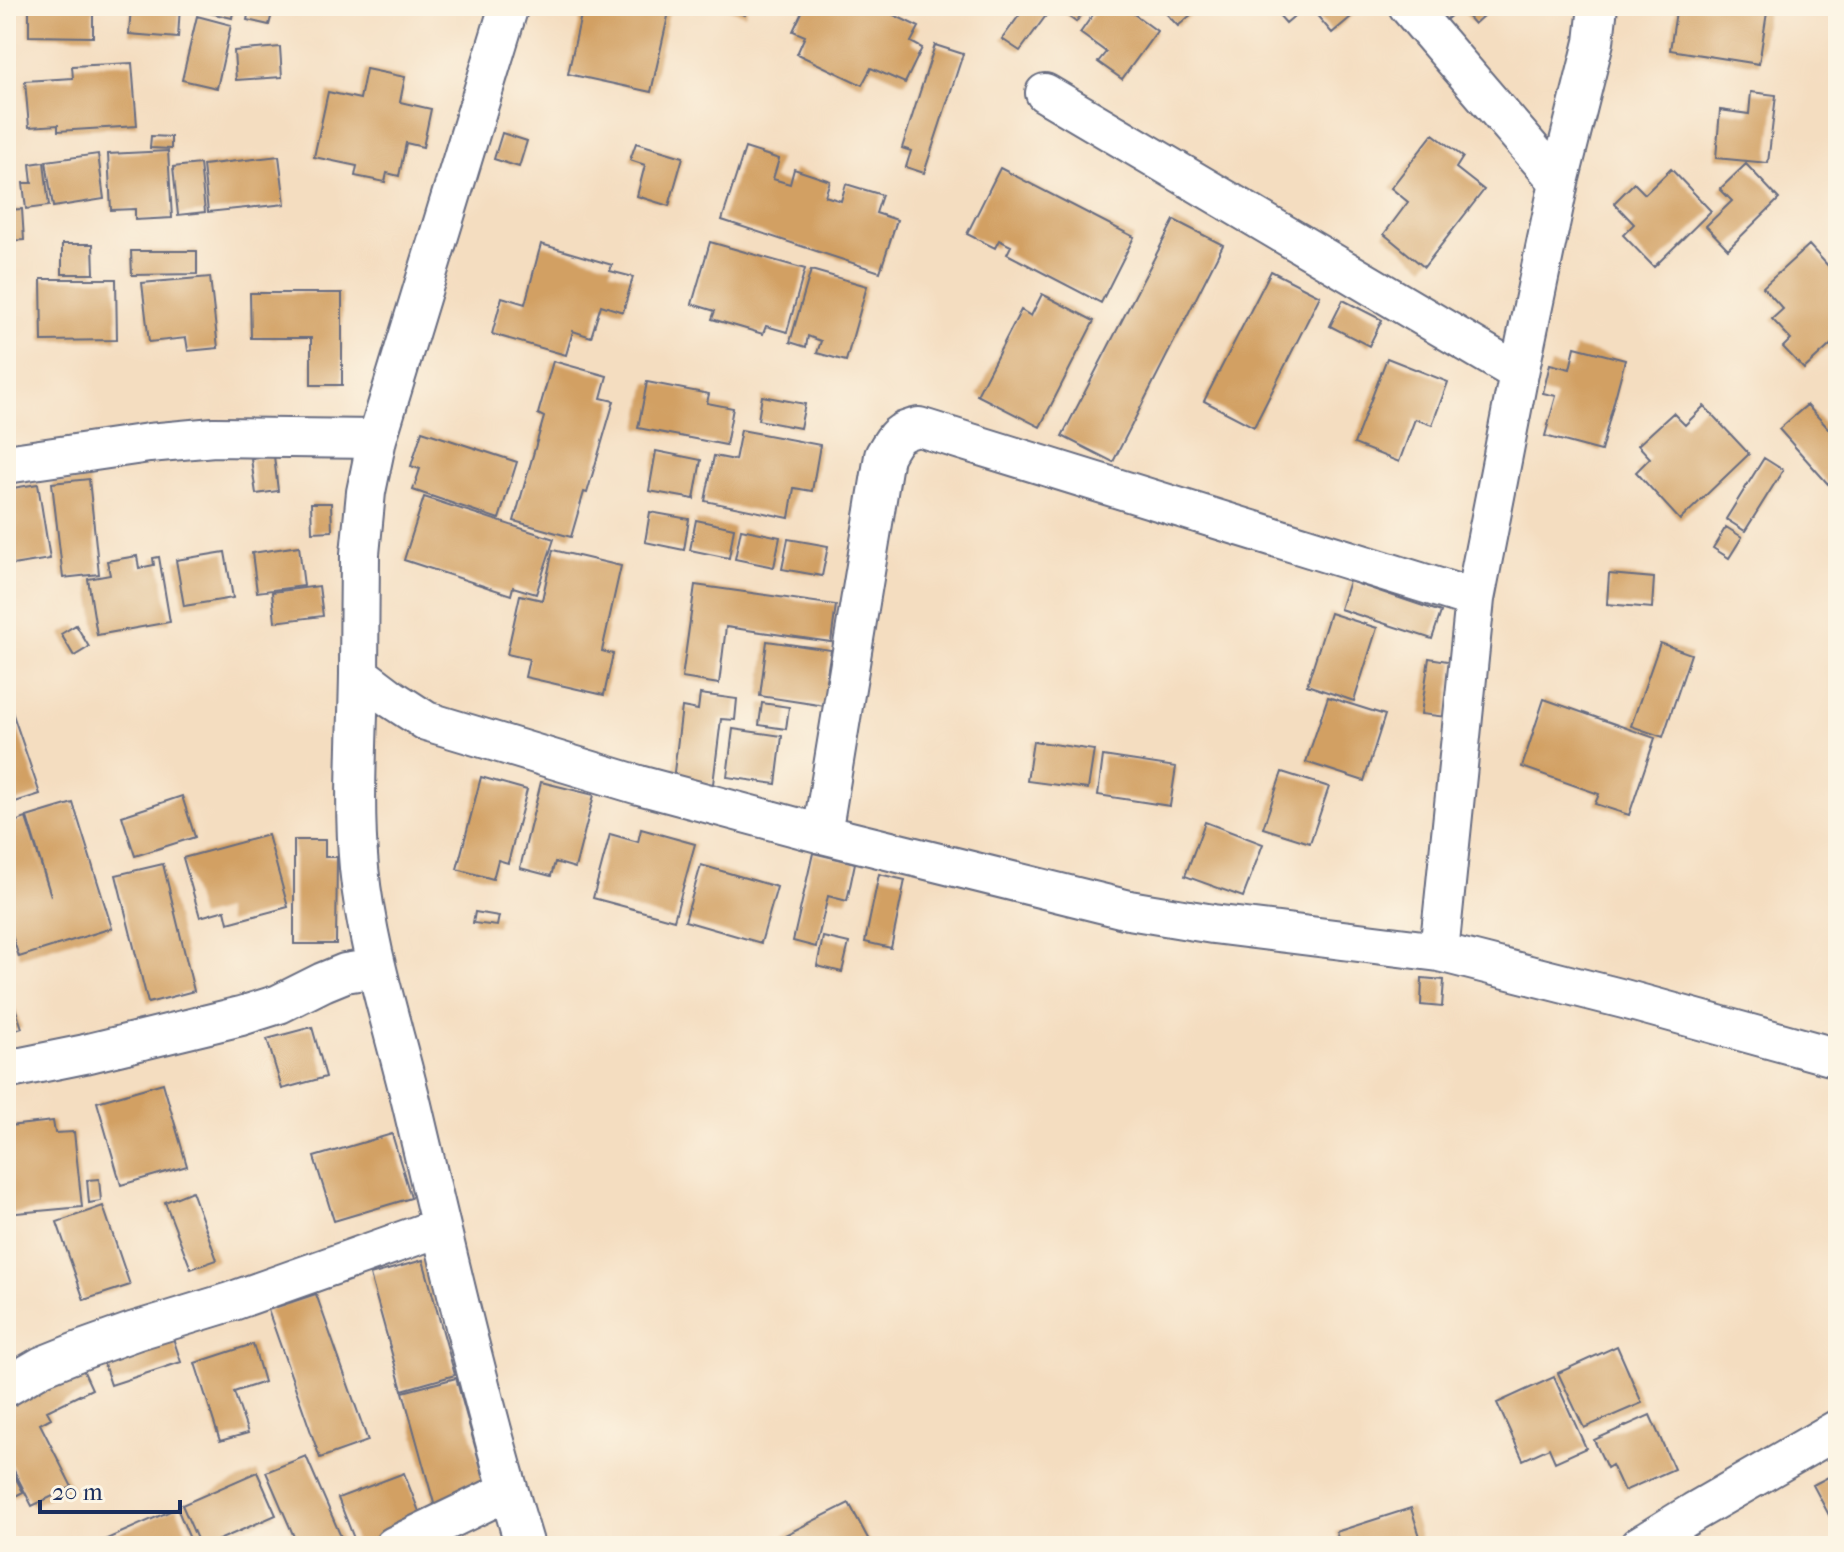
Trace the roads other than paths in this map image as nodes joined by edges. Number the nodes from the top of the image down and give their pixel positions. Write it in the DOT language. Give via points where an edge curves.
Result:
graph roads {
  1 [pos="509,6"];
  2 [pos="1408,6"];
  3 [pos="1598,6"];
  4 [pos="1045,93"];
  5 [pos="1559,182"];
  6 [pos="1519,373"];
  7 [pos="377,439"];
  8 [pos="6,464"];
  9 [pos="1475,599"];
  10 [pos="359,674"];
  11 [pos="822,834"];
  12 [pos="1439,952"];
  13 [pos="376,968"];
  14 [pos="1838,1058"];
  15 [pos="6,1070"];
  16 [pos="441,1227"];
  17 [pos="6,1387"];
  18 [pos="1838,1429"];
  19 [pos="508,1491"];
  20 [pos="394,1546"];
  21 [pos="525,1546"];
  22 [pos="1639,1546"];
  1 -- 7 [label="street"];
  2 -- 5 [label="street"];
  3 -- 5 [label="street"];
  4 -- 6 [label="street"];
  5 -- 6 [label="street"];
  6 -- 9 [label="street"];
  7 -- 8 [label="street" via="214,437"];
  7 -- 10 [label="street" via="360,554"];
  9 -- 11 [label="street" via="919,427 906,429 884,456"];
  9 -- 12 [label="street"];
  10 -- 11 [label="street" via="426,721"];
  10 -- 13 [label="street" via="356,821"];
  11 -- 12 [label="street" via="1129,910"];
  12 -- 14 [label="street"];
  13 -- 15 [label="street" via="345,973 241,1016"];
  13 -- 16 [label="street"];
  16 -- 17 [label="street" via="82,1350"];
  16 -- 19 [label="street"];
  18 -- 22 [label="street"];
  19 -- 20 [label="street"];
  19 -- 21 [label="street"];
}
